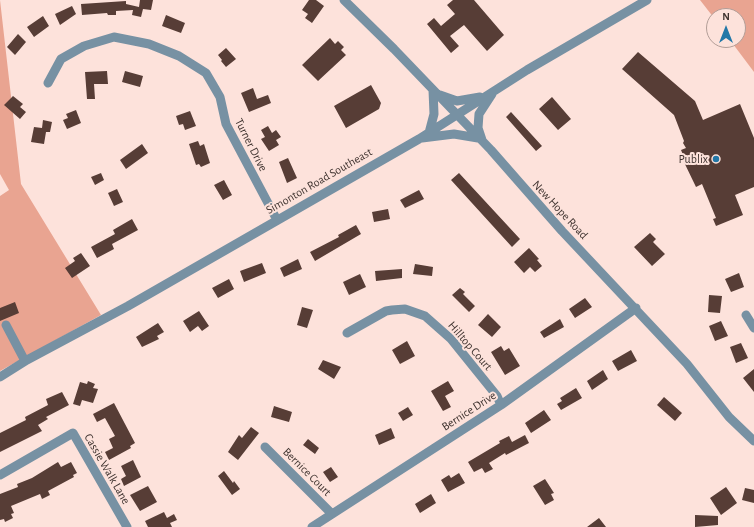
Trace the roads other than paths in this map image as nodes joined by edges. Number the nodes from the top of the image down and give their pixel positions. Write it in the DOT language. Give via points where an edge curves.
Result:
graph roads {
  1 [pos="344,0"];
  2 [pos="647,0"];
  3 [pos="48,83"];
  4 [pos="434,91"];
  5 [pos="491,94"];
  6 [pos="456,115"];
  7 [pos="429,133"];
  8 [pos="419,139"];
  9 [pos="480,140"];
  10 [pos="277,220"];
  11 [pos="636,308"];
  12 [pos="746,315"];
  13 [pos="6,325"];
  14 [pos="754,328"];
  15 [pos="347,333"];
  16 [pos="25,361"];
  17 [pos="0,377"];
  18 [pos="500,405"];
  19 [pos="754,441"];
  20 [pos="265,447"];
  21 [pos="0,475"];
  22 [pos="332,514"];
  23 [pos="127,527"];
  24 [pos="312,527"];
  1 -- 4 [label="street, New Hope Road"];
  2 -- 5 [label="street, Simonton Road Southeast"];
  3 -- 10 [label="street, Turner Drive" via="61,59 84,46 114,37 149,44 179,56 206,73 220,97 226,124"];
  4 -- 5 [label="street" via="458,101"];
  4 -- 6 [label="street, New Hope Road"];
  4 -- 7 [label="street" via="434,114"];
  5 -- 6 [label="street, Simonton Road Southeast"];
  5 -- 9 [label="street" via="479,114"];
  6 -- 7 [label="street, Simonton Road Southeast"];
  6 -- 9 [label="street, New Hope Road"];
  7 -- 8 [label="street, Simonton Road Southeast"];
  8 -- 9 [label="street" via="454,134"];
  8 -- 10 [label="street, Simonton Road Southeast"];
  9 -- 11 [label="street, New Hope Road"];
  10 -- 16 [label="street, Simonton Road Southeast" via="128,306"];
  11 -- 18 [label="street, Bernice Drive"];
  11 -- 19 [label="street, New Hope Road" via="687,364 729,417"];
  12 -- 14 [label="street"];
  13 -- 16 [label="street"];
  15 -- 18 [label="street, Hilltop Court" via="386,311 405,309 425,316 451,339 497,396"];
  16 -- 17 [label="street, Simonton Road Southeast"];
  18 -- 22 [label="street, Bernice Drive"];
  20 -- 22 [label="street, Bernice Court"];
  21 -- 23 [label="street, Cassie Walk Lane" via="73,434"];
  22 -- 24 [label="street, Bernice Drive"];
}
